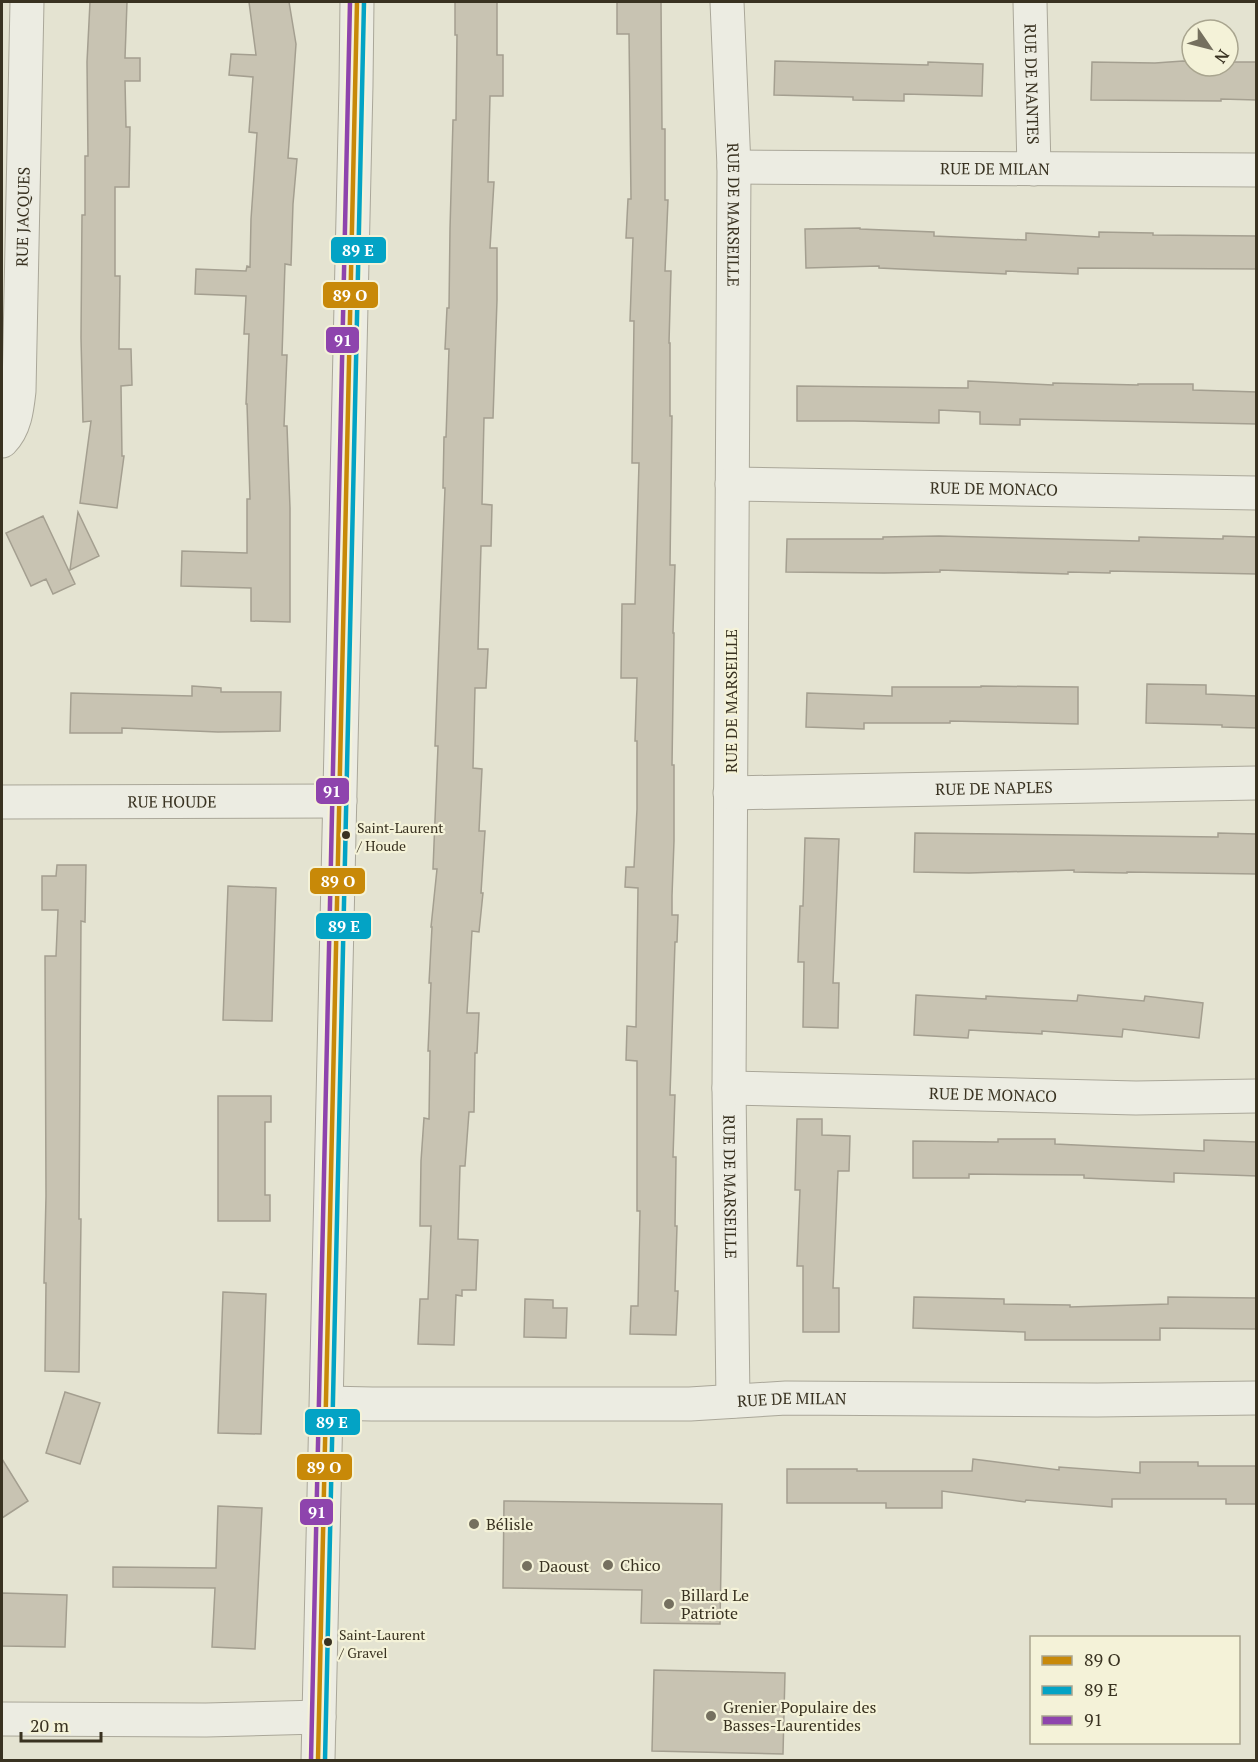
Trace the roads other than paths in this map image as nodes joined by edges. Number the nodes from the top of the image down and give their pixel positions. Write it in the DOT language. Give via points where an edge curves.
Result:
graph roads {
  1 [pos="27,2"];
  2 [pos="357,2"];
  3 [pos="728,2"];
  4 [pos="1030,2"];
  5 [pos="734,167"];
  6 [pos="1034,169"];
  7 [pos="1257,170"];
  8 [pos="6,436"];
  9 [pos="732,484"];
  10 [pos="1257,493"];
  11 [pos="1257,783"];
  12 [pos="730,793"];
  13 [pos="340,801"];
  14 [pos="2,802"];
  15 [pos="729,1088"];
  16 [pos="1257,1096"];
  17 [pos="1257,1398"];
  18 [pos="733,1401"];
  19 [pos="327,1403"];
  20 [pos="319,1717"];
  21 [pos="2,1719"];
  22 [pos="318,1761"];
  1 -- 8 [label="street, RUE JACQUES" via="19,392 15,417"];
  2 -- 13 [label="street"];
  3 -- 5 [label="street, RUE DE MARSEILLE"];
  4 -- 6 [label="street, RUE DE NANTES"];
  5 -- 6 [label="street, RUE DE MILAN"];
  5 -- 9 [label="street, RUE DE MARSEILLE"];
  6 -- 7 [label="street, RUE DE MILAN"];
  9 -- 10 [label="street, RUE DE MONACO"];
  9 -- 12 [label="street, RUE DE MARSEILLE"];
  11 -- 12 [label="street, RUE DE NAPLES"];
  12 -- 15 [label="street, RUE DE MARSEILLE"];
  13 -- 14 [label="street, RUE HOUDE"];
  13 -- 19 [label="street"];
  15 -- 16 [label="street, RUE DE MONACO" via="1136,1098"];
  15 -- 18 [label="street, RUE DE MARSEILLE"];
  17 -- 18 [label="street, RUE DE MILAN"];
  18 -- 19 [label="street, RUE DE MILAN"];
  19 -- 20 [label="street"];
  20 -- 21 [label="street"];
  20 -- 22 [label="street"];
}
